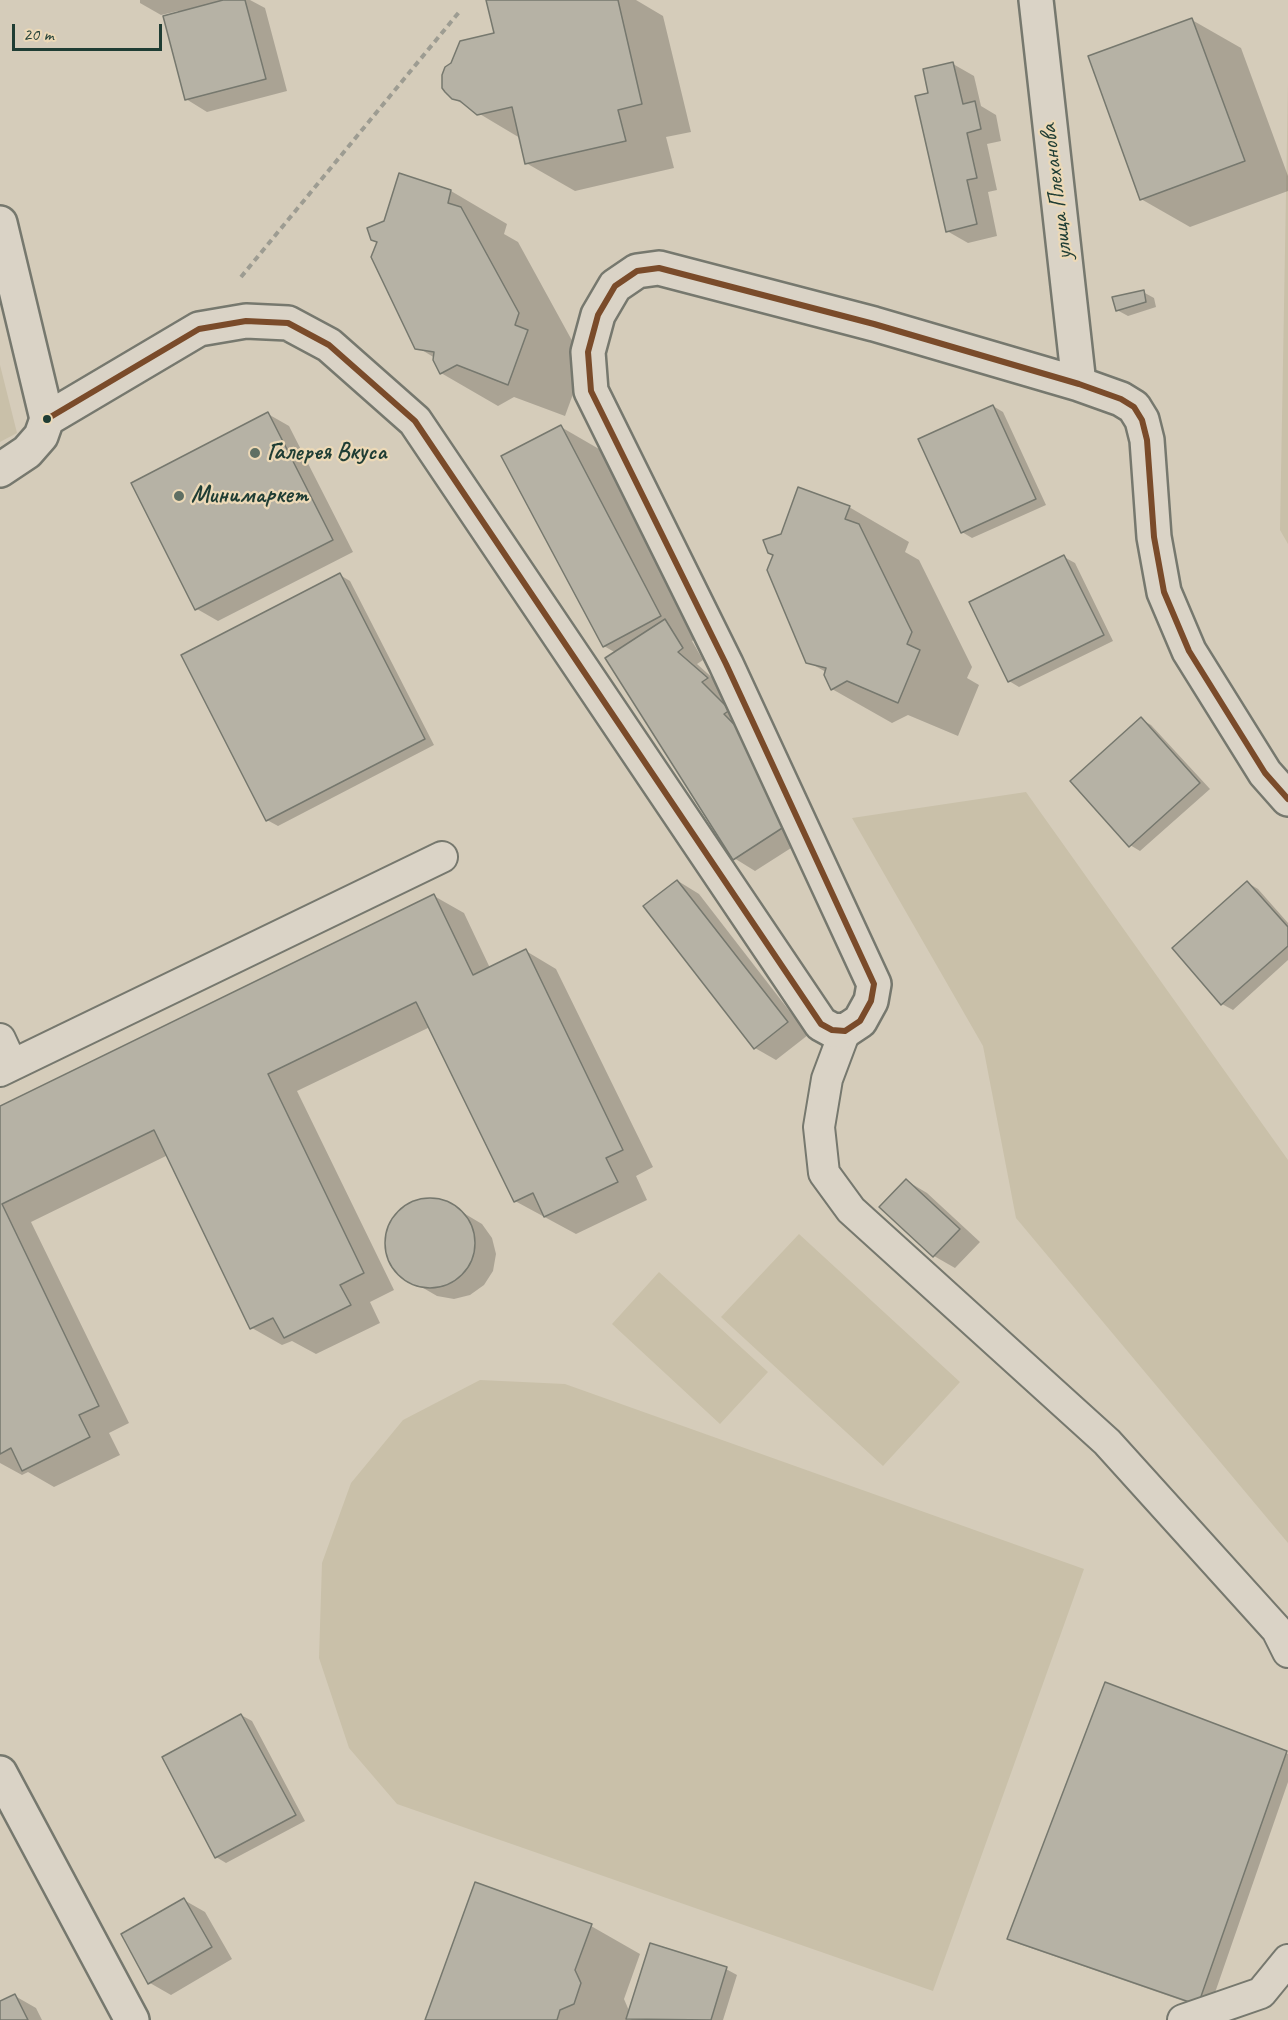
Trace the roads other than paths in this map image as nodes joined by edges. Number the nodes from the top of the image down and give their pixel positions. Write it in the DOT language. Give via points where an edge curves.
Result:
graph roads {
  1 [pos="1035,0"];
  2 [pos="0,223"];
  3 [pos="1079,384"];
  4 [pos="47,418"];
  5 [pos="0,470"];
  6 [pos="1288,799"];
  7 [pos="442,857"];
  8 [pos="844,1031"];
  9 [pos="4,1058"];
  10 [pos="1288,1652"];
  11 [pos="0,1773"];
  12 [pos="1288,1960"];
  13 [pos="132,2020"];
  14 [pos="1183,2020"];
  1 -- 3 [label="street, улица Плеханова"];
  2 -- 4 [label="street"];
  3 -- 6 [label="street" via="1121,399 1134,407 1142,420 1164,592 1189,651 1265,773"];
  3 -- 8 [label="street" via="874,324 659,268 637,271 615,286 598,315 588,352 591,391 726,664 874,984 871,1001 860,1021"];
  4 -- 5 [label="street" via="41,436 27,452"];
  4 -- 8 [label="street" via="199,329 246,321 288,323 329,345 415,421 821,1024"];
  7 -- 9 [label="lane"];
  8 -- 10 [label="lane" via="826,1079 819,1127 824,1173 850,1210 1107,1442 1277,1630"];
  11 -- 13 [label="street"];
  12 -- 14 [label="lane" via="1261,1993"];
}
